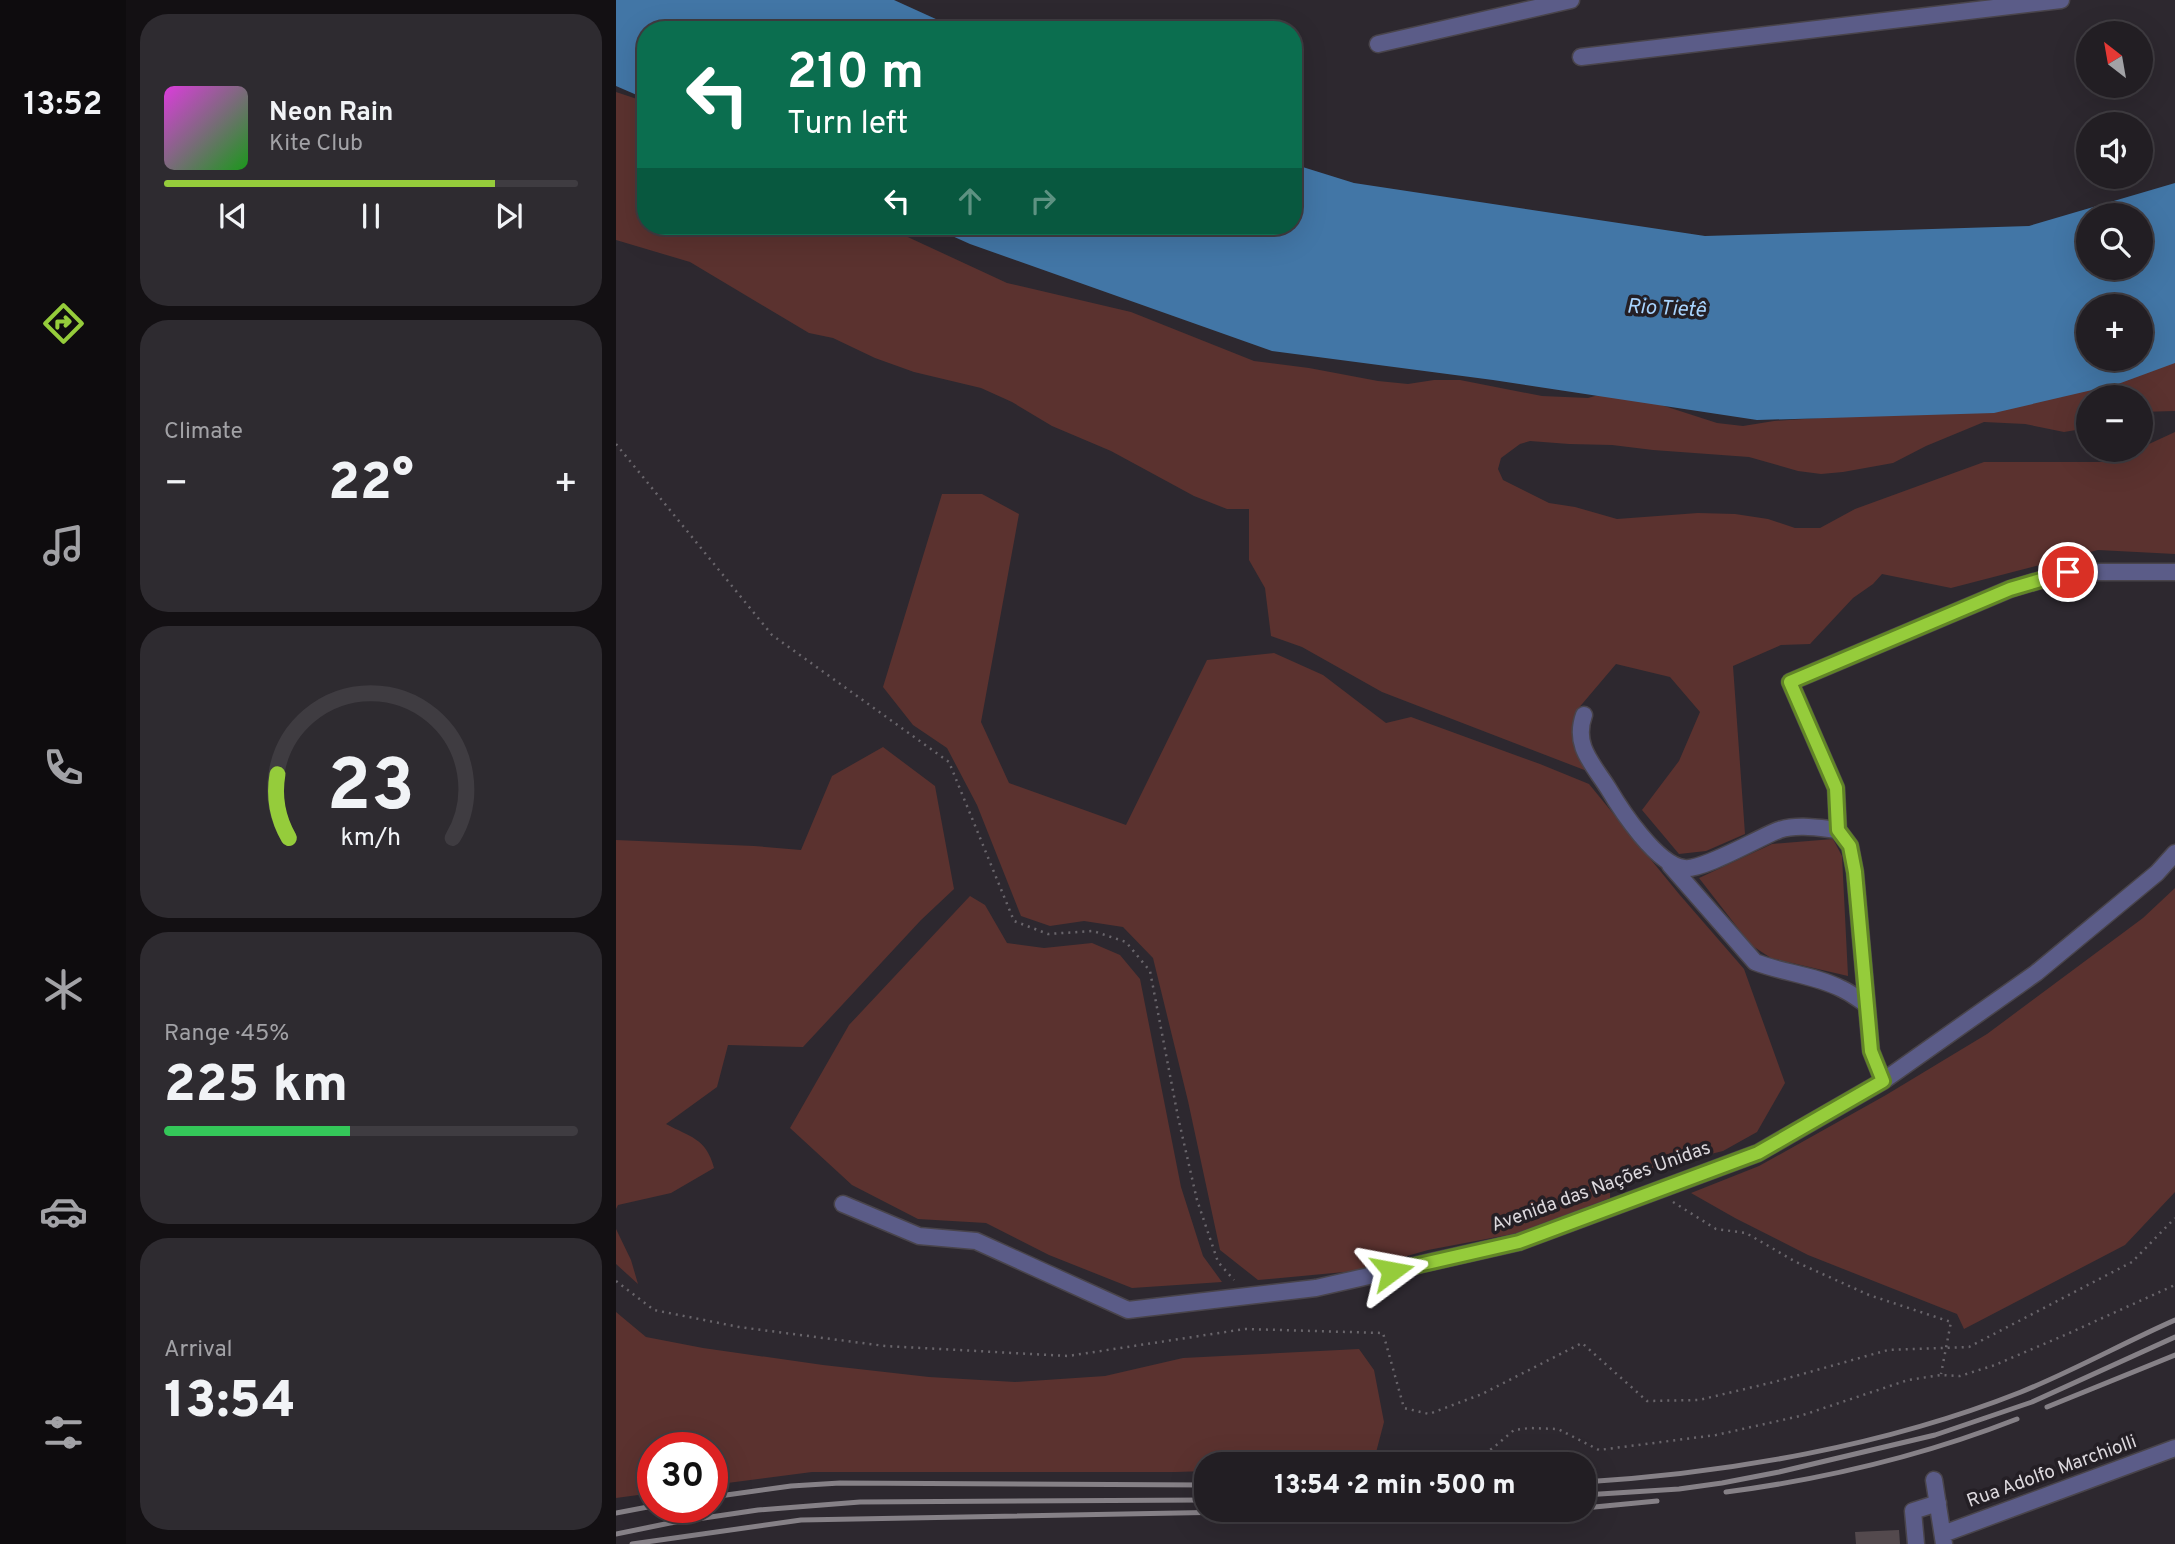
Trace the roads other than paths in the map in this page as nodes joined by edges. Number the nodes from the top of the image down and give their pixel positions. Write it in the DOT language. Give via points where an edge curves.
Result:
graph roads {
  1 [pos="1571,0"];
  2 [pos="2062,0"];
  3 [pos="2018,3"];
  4 [pos="1378,44"];
  5 [pos="1581,57"];
  6 [pos="2175,572"];
  7 [pos="1584,715"];
  8 [pos="1838,830"];
  9 [pos="2175,853"];
  10 [pos="1668,863"];
  11 [pos="1866,1004"];
  12 [pos="1883,1081"];
  13 [pos="843,1204"];
  14 [pos="2175,1448"];
  15 [pos="1934,1480"];
  16 [pos="1938,1503"];
  17 [pos="1943,1539"];
  18 [pos="1916,1544"];
  1 -- 4 [label="street"];
  2 -- 3 [label="street"];
  3 -- 5 [label="street"];
  6 -- 8 [label="street" via="2068,572 2010,589 1790,682 1836,788"];
  7 -- 10 [label="street" via="1579,729 1585,751 1618,805"];
  8 -- 10 [label="street" via="1782,829 1701,866 1685,869"];
  8 -- 11 [label="street" via="1850,846 1855,872"];
  9 -- 12 [label="street, Avenida das Nações Unidas" via="2036,973"];
  10 -- 11 [label="street" via="1755,961 1841,988"];
  11 -- 12 [label="street" via="1871,1051"];
  12 -- 13 [label="street, Avenida das Nações Unidas" via="1758,1153 1519,1242 1316,1288 1128,1310 976,1241 919,1236"];
  14 -- 17 [label="street, Rua Adolfo Marchiolli"];
  15 -- 16 [label="street"];
  16 -- 17 [label="street"];
  16 -- 18 [label="street" via="1913,1511"];
}
